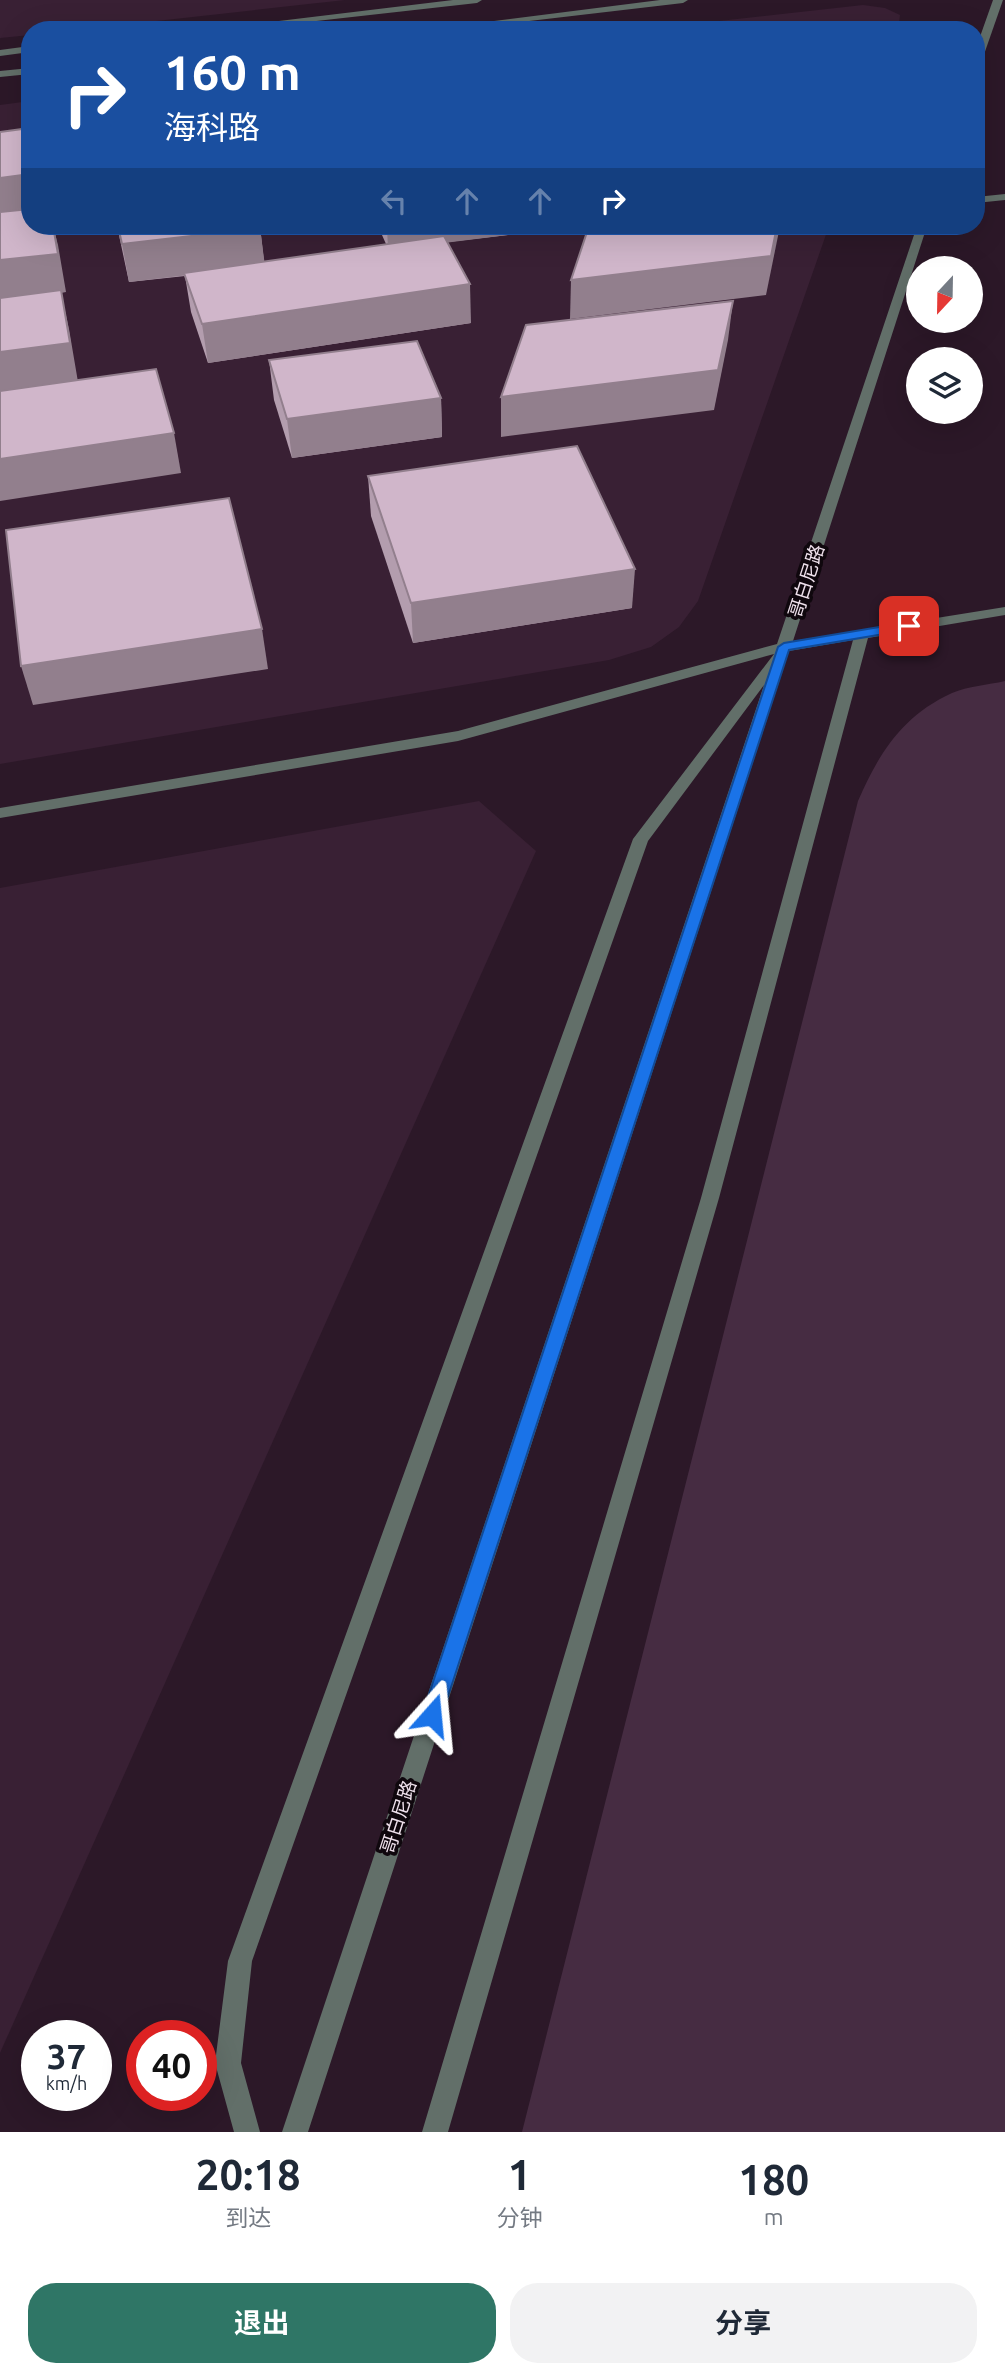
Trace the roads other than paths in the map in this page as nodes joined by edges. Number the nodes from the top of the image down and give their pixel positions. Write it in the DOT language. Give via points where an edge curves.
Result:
graph roads {
  1 [pos="477,0"];
  2 [pos="573,0"];
  3 [pos="682,0"];
  4 [pos="998,0"];
  5 [pos="580,12"];
  6 [pos="289,21"];
  7 [pos="503,21"];
  8 [pos="985,37"];
  9 [pos="21,50"];
  10 [pos="0,52"];
  11 [pos="21,72"];
  12 [pos="0,74"];
  13 [pos="1005,197"];
  14 [pos="985,199"];
  15 [pos="919,235"];
  16 [pos="1005,611"];
  17 [pos="862,634"];
  18 [pos="784,647"];
  19 [pos="0,813"];
  20 [pos="247,2132"];
  21 [pos="295,2132"];
  22 [pos="435,2132"];
  1 -- 6 [label="street"];
  2 -- 5 [label="street"];
  3 -- 5 [label="street"];
  4 -- 8 [label="street"];
  5 -- 7 [label="street"];
  9 -- 10 [label="street"];
  11 -- 12 [label="street"];
  13 -- 14 [label="street"];
  15 -- 18 [label="street, 哥白尼路"];
  16 -- 17 [label="street"];
  17 -- 18 [label="street"];
  17 -- 22 [label="street" via="812,831 624,1496"];
  18 -- 19 [label="street" via="458,736"];
  18 -- 20 [label="street" via="641,839 240,1961 228,2063"];
  18 -- 21 [label="street, 哥白尼路"];
}
